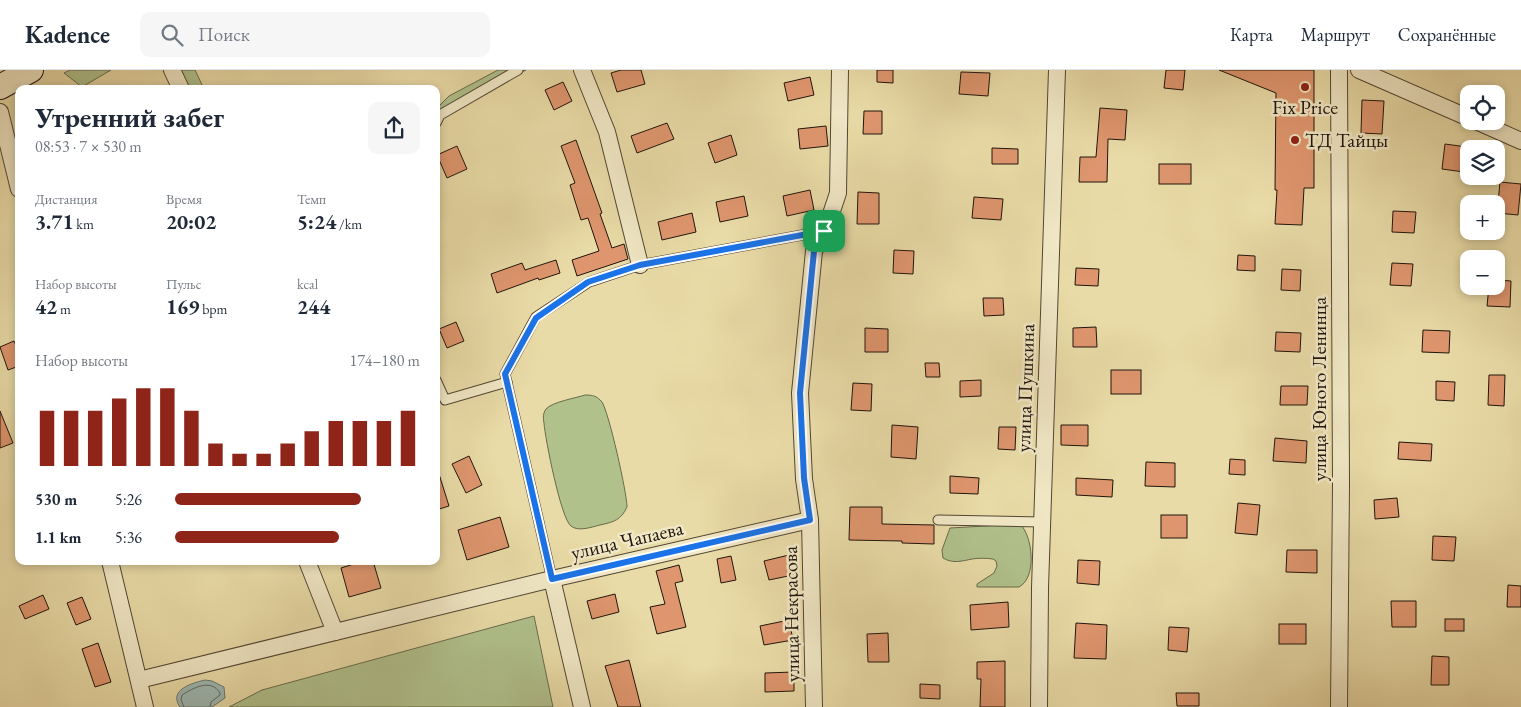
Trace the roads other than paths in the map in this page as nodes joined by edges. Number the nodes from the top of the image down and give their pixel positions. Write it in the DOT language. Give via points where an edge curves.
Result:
graph roads {
  1 [pos="30,70"];
  2 [pos="172,70"];
  3 [pos="518,70"];
  4 [pos="582,70"];
  5 [pos="840,70"];
  6 [pos="1056,70"];
  7 [pos="1339,70"];
  8 [pos="1360,70"];
  9 [pos="179,85"];
  10 [pos="0,87"];
  11 [pos="0,112"];
  12 [pos="1460,114"];
  13 [pos="440,115"];
  14 [pos="1496,130"];
  15 [pos="1521,141"];
  16 [pos="15,173"];
  17 [pos="824,231"];
  18 [pos="640,265"];
  19 [pos="507,382"];
  20 [pos="440,389"];
  21 [pos="810,520"];
  22 [pos="938,520"];
  23 [pos="1042,522"];
  24 [pos="111,565"];
  25 [pos="309,565"];
  26 [pos="552,579"];
  27 [pos="335,632"];
  28 [pos="139,680"];
  29 [pos="145,707"];
  30 [pos="582,707"];
  31 [pos="814,707"];
  32 [pos="1040,707"];
  33 [pos="1339,707"];
  1 -- 10 [label="main road"];
  2 -- 9 [label="street"];
  3 -- 13 [label="lane"];
  4 -- 18 [label="street" via="607,132"];
  5 -- 17 [label="street, улица Некрасова" via="838,193"];
  6 -- 23 [label="street, улица Пушкина"];
  7 -- 33 [label="street, улица Юного Ленинца"];
  8 -- 12 [label="street"];
  11 -- 16 [label="street"];
  14 -- 15 [label="street"];
  17 -- 18 [label="lane"];
  17 -- 21 [label="street, улица Некрасова" via="814,251 800,393 804,478"];
  18 -- 19 [label="lane" via="588,282 536,318 505,374"];
  19 -- 20 [label="lane" via="445,400"];
  19 -- 26 [label="lane"];
  21 -- 26 [label="street, улица Чапаева"];
  21 -- 31 [label="street, улица Некрасова"];
  22 -- 23 [label="lane"];
  23 -- 32 [label="street, улица Пушкина"];
  24 -- 28 [label="street"];
  25 -- 27 [label="street"];
  26 -- 27 [label="street"];
  26 -- 30 [label="street, улица Чапаева"];
  27 -- 28 [label="street"];
  28 -- 29 [label="street"];
}
